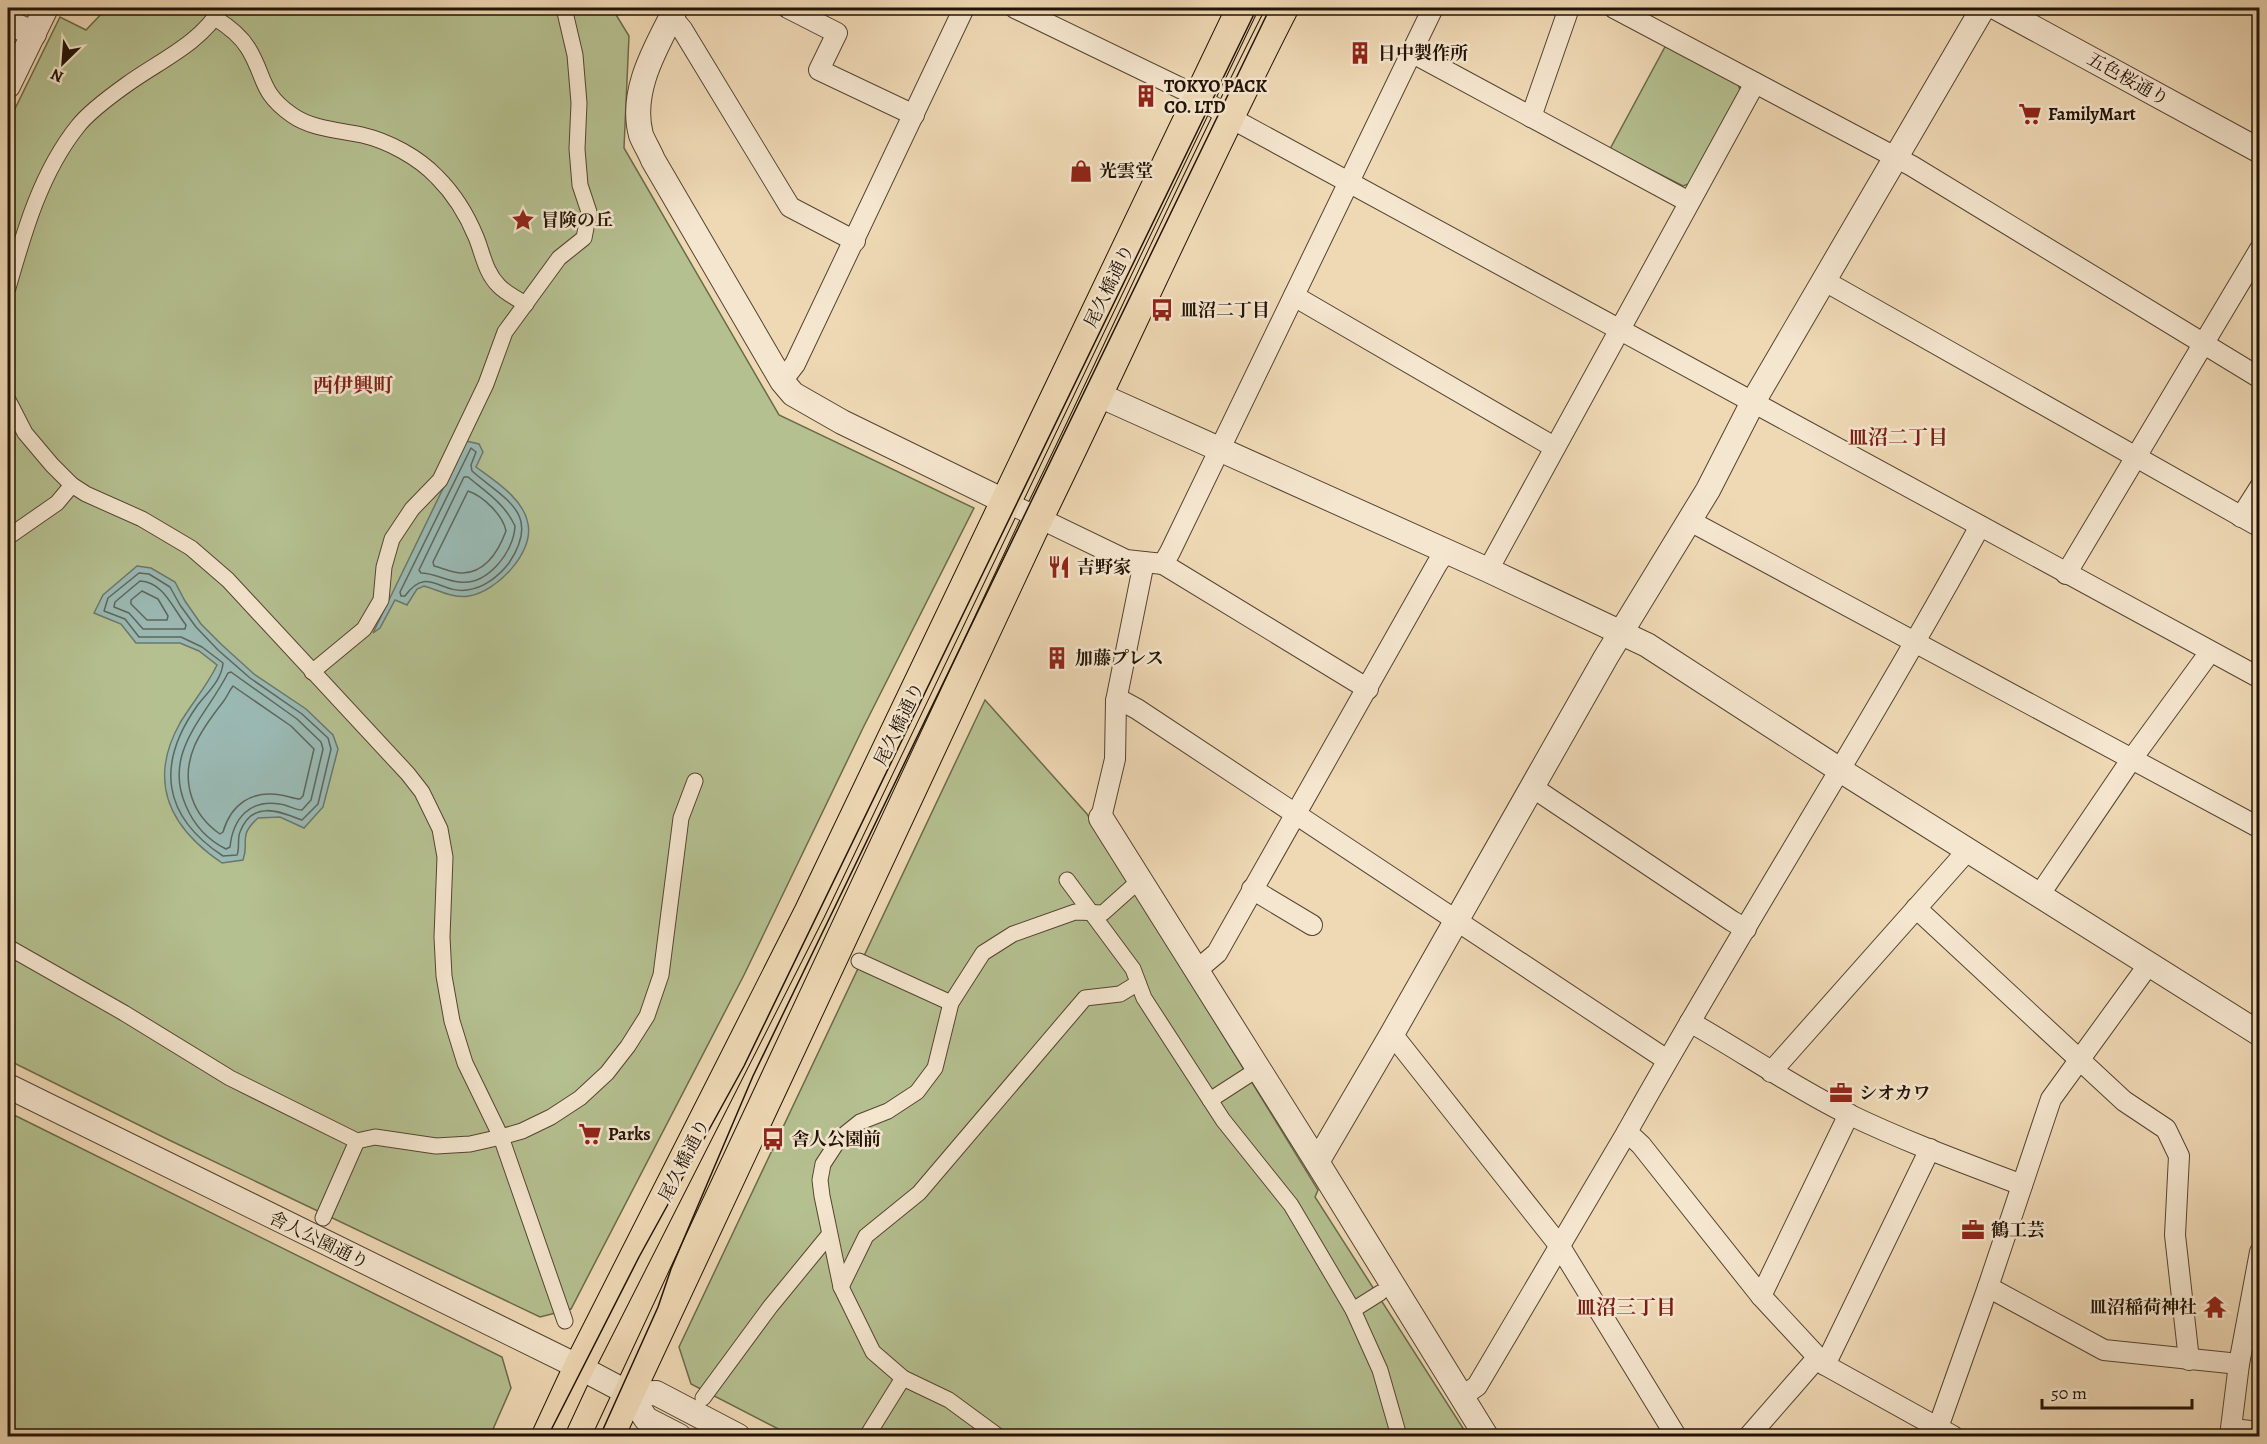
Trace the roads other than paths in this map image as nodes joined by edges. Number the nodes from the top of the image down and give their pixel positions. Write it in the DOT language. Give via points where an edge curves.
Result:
graph roads {
  1 [pos="46,8"];
  2 [pos="564,8"];
  3 [pos="788,8"];
  4 [pos="964,8"];
  5 [pos="1015,8"];
  6 [pos="1242,8"];
  7 [pos="1283,8"];
  8 [pos="1433,8"];
  9 [pos="1569,8"];
  10 [pos="1614,8"];
  11 [pos="1983,8"];
  12 [pos="1997,8"];
  13 [pos="674,12"];
  14 [pos="218,13"];
  15 [pos="8,22"];
  16 [pos="34,34"];
  17 [pos="1411,52"];
  18 [pos="1755,83"];
  19 [pos="8,86"];
  20 [pos="1199,97"];
  21 [pos="914,115"];
  22 [pos="1227,116"];
  23 [pos="1531,117"];
  24 [pos="2259,151"];
  25 [pos="1895,156"];
  26 [pos="1349,182"];
  27 [pos="1689,202"];
  28 [pos="855,241"];
  29 [pos="2259,249"];
  30 [pos="9,278"];
  31 [pos="1823,280"];
  32 [pos="1294,296"];
  33 [pos="525,304"];
  34 [pos="1619,330"];
  35 [pos="2203,344"];
  36 [pos="2259,378"];
  37 [pos="782,381"];
  38 [pos="1099,395"];
  39 [pos="8,400"];
  40 [pos="1753,402"];
  41 [pos="1554,447"];
  42 [pos="1220,450"];
  43 [pos="2136,458"];
  44 [pos="72,484"];
  45 [pos="2259,487"];
  46 [pos="1006,502"];
  47 [pos="2241,517"];
  48 [pos="1038,518"];
  49 [pos="1690,521"];
  50 [pos="1980,525"];
  51 [pos="2259,527"];
  52 [pos="8,537"];
  53 [pos="1446,551"];
  54 [pos="1154,563"];
  55 [pos="1488,570"];
  56 [pos="2066,574"];
  57 [pos="1620,632"];
  58 [pos="1914,643"];
  59 [pos="2210,652"];
  60 [pos="312,672"];
  61 [pos="2259,678"];
  62 [pos="1368,689"];
  63 [pos="1116,701"];
  64 [pos="2131,760"];
  65 [pos="1840,770"];
  66 [pos="695,781"];
  67 [pos="1532,787"];
  68 [pos="1296,814"];
  69 [pos="1101,818"];
  70 [pos="2259,828"];
  71 [pos="1968,850"];
  72 [pos="1141,879"];
  73 [pos="1067,880"];
  74 [pos="1252,889"];
  75 [pos="2040,894"];
  76 [pos="1916,908"];
  77 [pos="1090,913"];
  78 [pos="1456,919"];
  79 [pos="1312,925"];
  80 [pos="1746,929"];
  81 [pos="8,947"];
  82 [pos="859,961"];
  83 [pos="2149,964"];
  84 [pos="1197,970"];
  85 [pos="1138,983"];
  86 [pos="951,1003"];
  87 [pos="1690,1022"];
  88 [pos="1392,1034"];
  89 [pos="2259,1034"];
  90 [pos="1667,1060"];
  91 [pos="2079,1061"];
  92 [pos="1258,1069"];
  93 [pos="1771,1072"];
  94 [pos="8,1086"];
  95 [pos="1210,1100"];
  96 [pos="1849,1114"];
  97 [pos="1627,1132"];
  98 [pos="501,1137"];
  99 [pos="357,1141"];
  100 [pos="1930,1149"];
  101 [pos="1317,1162"];
  102 [pos="2022,1185"];
  103 [pos="322,1218"];
  104 [pos="829,1235"];
  105 [pos="1559,1245"];
  106 [pos="2259,1252"];
  107 [pos="841,1287"];
  108 [pos="1988,1287"];
  109 [pos="1380,1293"];
  110 [pos="1761,1296"];
  111 [pos="1353,1310"];
  112 [pos="565,1321"];
  113 [pos="2189,1360"];
  114 [pos="1821,1361"];
  115 [pos="2239,1364"];
  116 [pos="579,1368"];
  117 [pos="903,1378"];
  118 [pos="630,1394"];
  119 [pos="1461,1397"];
  120 [pos="703,1398"];
  121 [pos="2259,1432"];
  122 [pos="2231,1433"];
  123 [pos="1942,1434"];
  124 [pos="547,1437"];
  125 [pos="609,1437"];
  126 [pos="679,1437"];
  127 [pos="738,1437"];
  128 [pos="867,1437"];
  129 [pos="998,1437"];
  130 [pos="1399,1437"];
  131 [pos="1486,1437"];
  132 [pos="1676,1437"];
  133 [pos="1749,1437"];
  1 -- 16 [label="street"];
  2 -- 33 [label="street" via="575,55 580,185 589,212 584,238 559,258"];
  3 -- 21 [label="street" via="837,33 819,70"];
  4 -- 21 [label="street"];
  5 -- 20 [label="street"];
  6 -- 20 [label="main road, 尾久橋通り"];
  7 -- 22 [label="main road, 尾久橋通り"];
  8 -- 17 [label="street"];
  9 -- 23 [label="street"];
  10 -- 18 [label="street"];
  11 -- 25 [label="street"];
  12 -- 24 [label="street, 五色桜通り"];
  13 -- 28 [label="street" via="790,207"];
  13 -- 37 [label="street" via="641,84 641,135"];
  14 -- 30 [label="street" via="180,51 127,84 79,125 47,173"];
  14 -- 33 [label="street" via="249,49 264,86 294,116 314,126 388,144 436,175 466,216 486,268 499,287"];
  15 -- 16 [label="street"];
  16 -- 19 [label="street"];
  17 -- 23 [label="street"];
  17 -- 26 [label="street"];
  18 -- 25 [label="street"];
  18 -- 27 [label="street"];
  20 -- 22 [label="street"];
  20 -- 46 [label="main road, 尾久橋通り"];
  21 -- 28 [label="street"];
  22 -- 26 [label="street"];
  22 -- 38 [label="main road, 尾久橋通り"];
  23 -- 27 [label="street"];
  25 -- 31 [label="street"];
  25 -- 35 [label="street"];
  26 -- 32 [label="street"];
  26 -- 34 [label="street"];
  27 -- 34 [label="street"];
  28 -- 37 [label="street" via="795,364"];
  29 -- 35 [label="street"];
  31 -- 40 [label="street"];
  31 -- 43 [label="street"];
  32 -- 41 [label="street"];
  32 -- 42 [label="street"];
  33 -- 60 [label="street" via="505,332 486,384 440,480 412,509 392,539 381,600 364,629"];
  34 -- 40 [label="street"];
  34 -- 41 [label="street"];
  35 -- 36 [label="street"];
  35 -- 43 [label="street"];
  37 -- 46 [label="street" via="793,393 842,422"];
  38 -- 42 [label="street"];
  38 -- 48 [label="main road, 尾久橋通り"];
  39 -- 44 [label="street" via="25,434"];
  40 -- 49 [label="street"];
  40 -- 50 [label="street"];
  41 -- 55 [label="street"];
  42 -- 53 [label="street"];
  42 -- 54 [label="street"];
  43 -- 47 [label="street"];
  43 -- 56 [label="street"];
  44 -- 52 [label="street" via="57,502"];
  44 -- 60 [label="street" via="191,548 228,580"];
  45 -- 47 [label="street"];
  46 -- 48 [label="street"];
  46 -- 116 [label="main road, 尾久橋通り" via="810,911"];
  47 -- 51 [label="street"];
  48 -- 54 [label="street" via="1126,561"];
  48 -- 118 [label="main road, 尾久橋通り"];
  49 -- 57 [label="street"];
  49 -- 58 [label="street"];
  50 -- 56 [label="street"];
  50 -- 58 [label="street"];
  53 -- 55 [label="street"];
  53 -- 62 [label="street"];
  54 -- 62 [label="street"];
  54 -- 63 [label="street"];
  55 -- 57 [label="street"];
  56 -- 59 [label="street"];
  57 -- 65 [label="street" via="1647,645"];
  57 -- 67 [label="street"];
  58 -- 64 [label="street"];
  58 -- 65 [label="street"];
  59 -- 61 [label="street"];
  59 -- 64 [label="street"];
  60 -- 98 [label="street" via="408,774 422,792 440,829 445,857 444,976 452,1021 465,1063"];
  62 -- 68 [label="street"];
  63 -- 68 [label="street" via="1137,709"];
  63 -- 69 [label="street" via="1115,759"];
  64 -- 70 [label="street"];
  64 -- 75 [label="street"];
  65 -- 71 [label="street"];
  65 -- 80 [label="street"];
  66 -- 98 [label="street" via="681,818 661,975 647,1016 607,1073 580,1098 551,1117"];
  67 -- 78 [label="street"];
  67 -- 80 [label="street"];
  68 -- 74 [label="street"];
  68 -- 78 [label="street"];
  69 -- 72 [label="street"];
  71 -- 75 [label="street"];
  71 -- 76 [label="street"];
  72 -- 77 [label="street" via="1103,913"];
  72 -- 84 [label="street"];
  73 -- 77 [label="street"];
  74 -- 79 [label="street"];
  74 -- 84 [label="street" via="1217,953"];
  75 -- 83 [label="street"];
  76 -- 91 [label="street"];
  76 -- 93 [label="street"];
  77 -- 85 [label="street" via="1133,969"];
  77 -- 86 [label="street" via="1075,912 1013,934 983,953"];
  78 -- 88 [label="street"];
  78 -- 90 [label="street"];
  80 -- 87 [label="street"];
  81 -- 99 [label="street" via="230,1078"];
  82 -- 86 [label="street"];
  83 -- 89 [label="street"];
  83 -- 91 [label="street"];
  84 -- 92 [label="street"];
  85 -- 95 [label="street"];
  85 -- 107 [label="street" via="1120,994 1085,998 919,1192 866,1236"];
  86 -- 104 [label="street" via="935,1068 917,1092 888,1111 860,1122 840,1138 823,1164 820,1180"];
  87 -- 90 [label="street"];
  87 -- 93 [label="street"];
  88 -- 101 [label="street"];
  88 -- 105 [label="street"];
  90 -- 97 [label="street"];
  91 -- 102 [label="street" via="2051,1099"];
  91 -- 113 [label="street" via="2124,1101 2166,1129 2179,1156 2175,1235"];
  92 -- 95 [label="street"];
  92 -- 101 [label="street"];
  93 -- 96 [label="street"];
  94 -- 116 [label="street, 舎人公園通り"];
  95 -- 111 [label="street" via="1291,1205"];
  96 -- 100 [label="street"];
  96 -- 110 [label="street"];
  97 -- 105 [label="street"];
  97 -- 110 [label="street"];
  98 -- 99 [label="street" via="436,1146 375,1137"];
  98 -- 112 [label="street"];
  99 -- 103 [label="street"];
  100 -- 102 [label="street"];
  100 -- 114 [label="street"];
  101 -- 119 [label="street"];
  102 -- 108 [label="street"];
  104 -- 107 [label="street"];
  104 -- 120 [label="street"];
  105 -- 119 [label="street" via="1477,1386"];
  105 -- 132 [label="street"];
  106 -- 115 [label="street"];
  107 -- 117 [label="street" via="873,1352"];
  108 -- 113 [label="street" via="2104,1350"];
  108 -- 123 [label="street"];
  109 -- 111 [label="street"];
  110 -- 114 [label="street"];
  111 -- 130 [label="street" via="1380,1370"];
  113 -- 115 [label="street"];
  114 -- 123 [label="street"];
  114 -- 133 [label="street"];
  115 -- 122 [label="street"];
  116 -- 118 [label="street, 舎人公園通り"];
  116 -- 124 [label="main road, 尾久橋通り"];
  117 -- 128 [label="street"];
  117 -- 129 [label="street" via="949,1400"];
  118 -- 125 [label="main road, 尾久橋通り"];
  118 -- 126 [label="street" via="646,1419"];
  118 -- 127 [label="street, 舎人公園通り" via="656,1393"];
  119 -- 131 [label="street"];
  121 -- 122 [label="street"];
}
